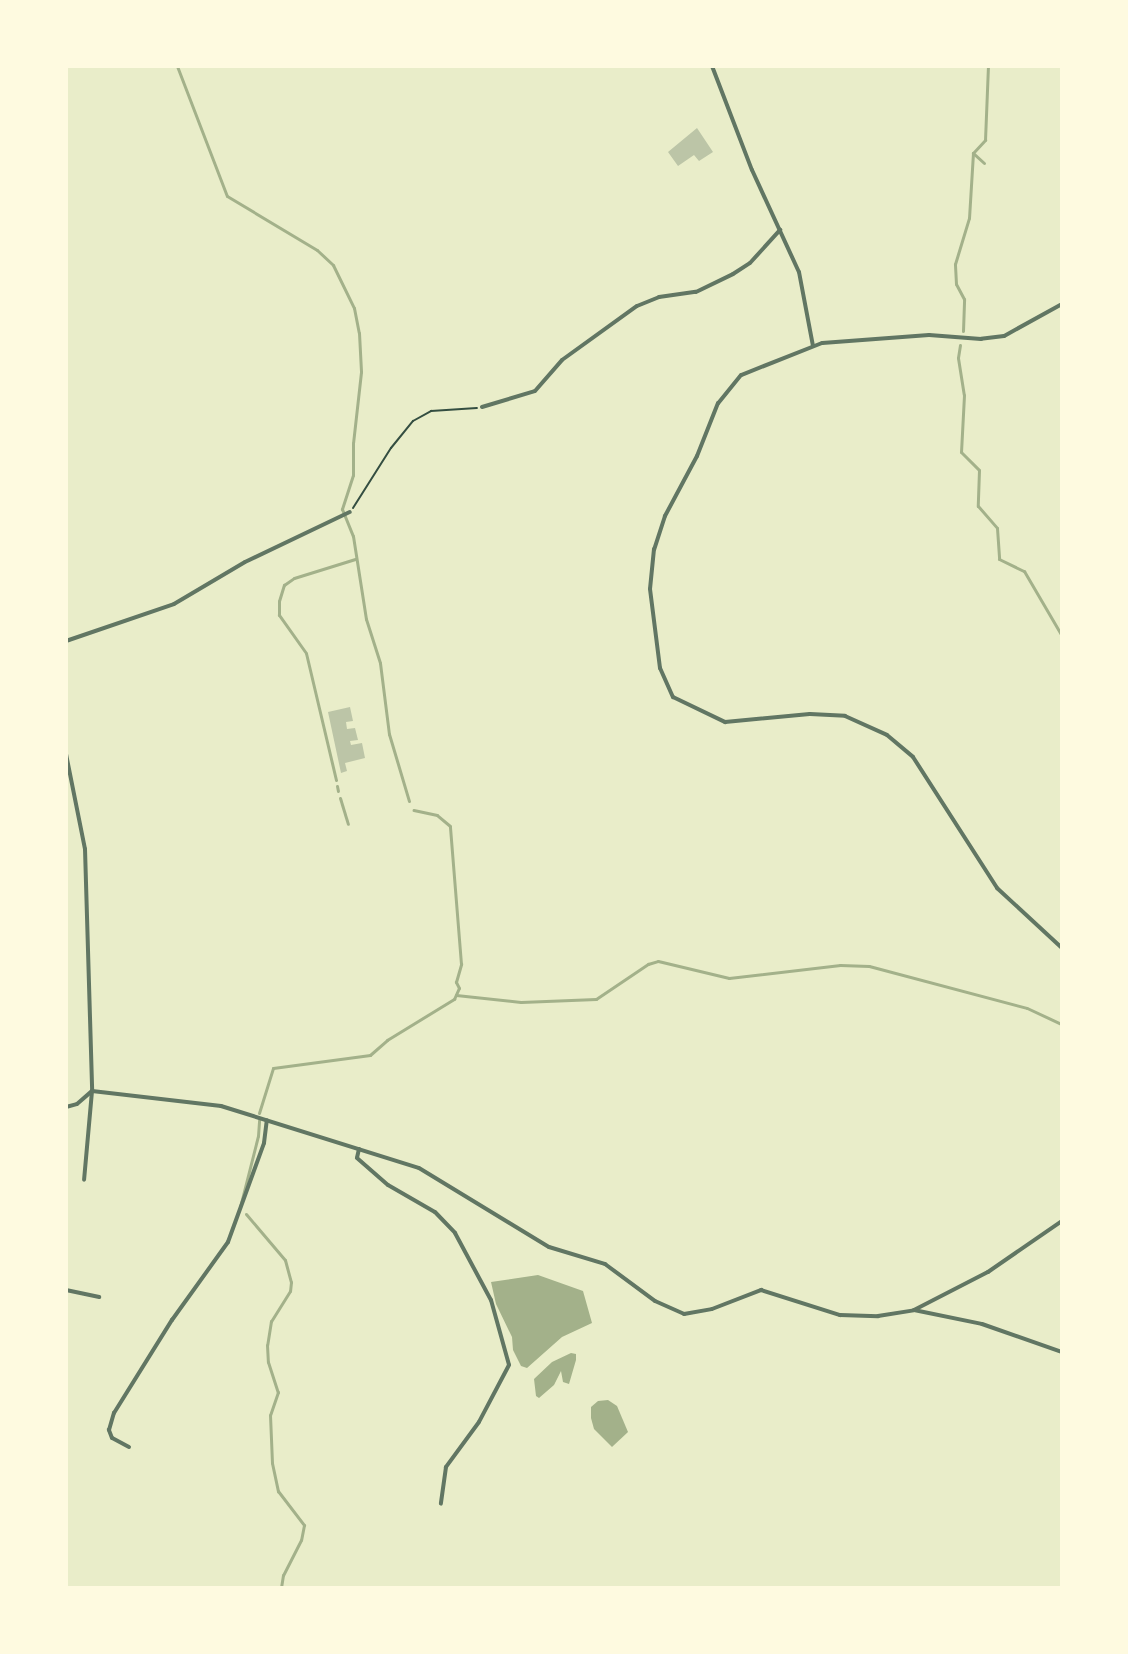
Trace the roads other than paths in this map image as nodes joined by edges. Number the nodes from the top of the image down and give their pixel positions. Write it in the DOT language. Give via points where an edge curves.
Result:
graph roads {
  1 [pos="712,66"];
  2 [pos="780,230"];
  3 [pos="1062,304"];
  4 [pos="813,346"];
  5 [pos="482,407"];
  6 [pos="350,512"];
  7 [pos="66,641"];
  8 [pos="66,754"];
  9 [pos="1062,948"];
  10 [pos="92,1091"];
  11 [pos="66,1107"];
  12 [pos="267,1120"];
  13 [pos="359,1149"];
  14 [pos="84,1180"];
  15 [pos="1062,1221"];
  16 [pos="66,1290"];
  17 [pos="99,1297"];
  18 [pos="914,1310"];
  19 [pos="1062,1352"];
  20 [pos="129,1447"];
  21 [pos="441,1504"];
  1 -- 2 [label="street"];
  2 -- 4 [label="street" via="799,272"];
  2 -- 5 [label="street" via="733,274 696,292 637,306 562,360 535,391"];
  3 -- 4 [label="street" via="1004,336 929,335"];
  4 -- 9 [label="street" via="741,375 722,394 654,549 650,603 660,668 673,697 725,722 845,716 887,735 913,757 997,888"];
  6 -- 7 [label="street" via="245,562 174,604"];
  8 -- 10 [label="street" via="85,849"];
  10 -- 11 [label="street"];
  10 -- 12 [label="street" via="221,1106"];
  10 -- 14 [label="street"];
  12 -- 13 [label="street"];
  12 -- 20 [label="street" via="264,1143 228,1242 114,1413 112,1438"];
  13 -- 18 [label="street" via="440,1178 549,1247 605,1264 655,1301 684,1314 704,1312 761,1290 851,1316"];
  13 -- 21 [label="street" via="357,1158 376,1175 435,1212 455,1233 491,1300 509,1365 479,1422 446,1467"];
  15 -- 18 [label="street" via="988,1272"];
  16 -- 17 [label="street"];
  18 -- 19 [label="street" via="982,1324"];
}
